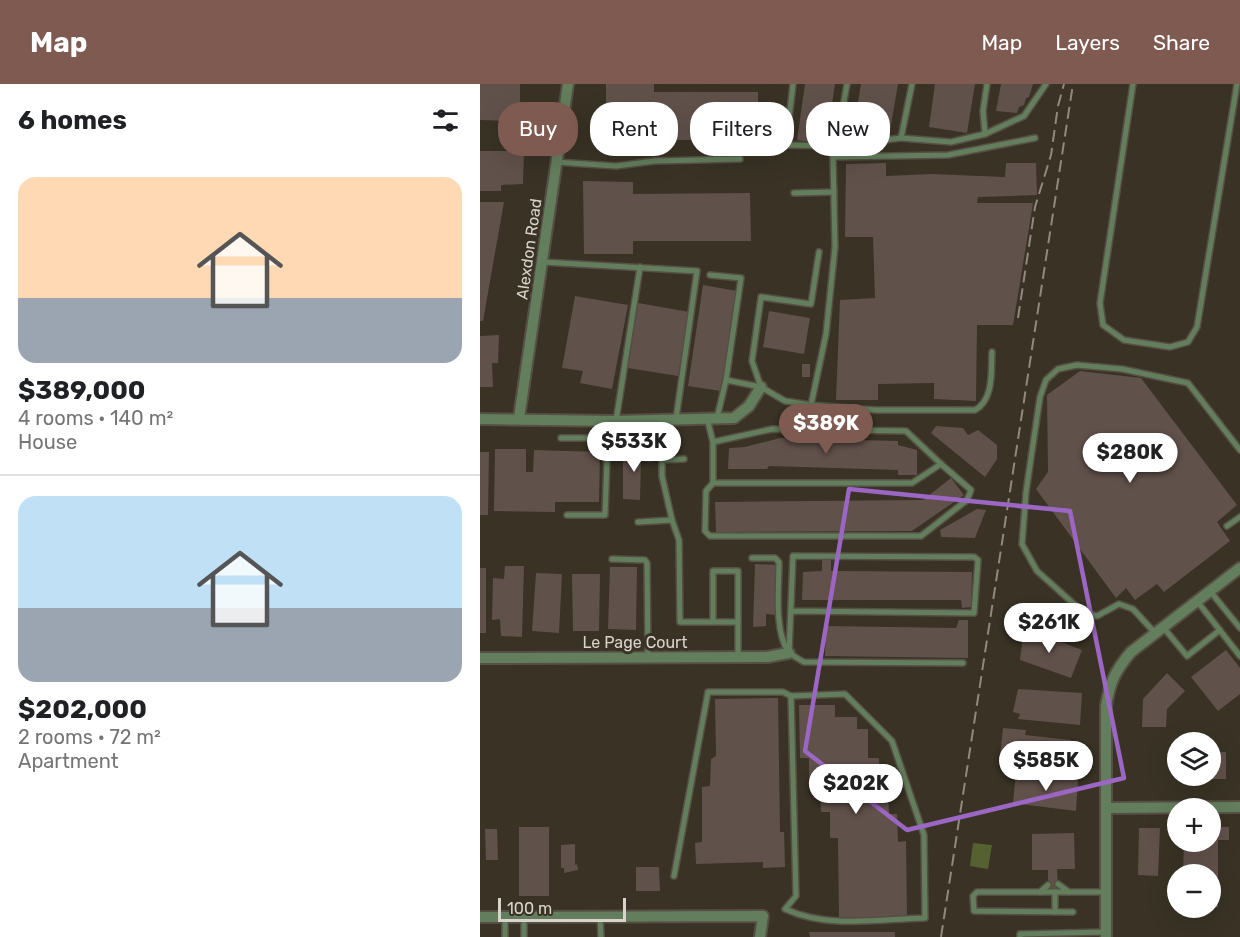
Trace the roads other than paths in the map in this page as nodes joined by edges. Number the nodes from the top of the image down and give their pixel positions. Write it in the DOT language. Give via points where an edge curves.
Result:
graph roads {
  1 [pos="568,84"];
  2 [pos="793,84"];
  3 [pos="847,84"];
  4 [pos="912,84"];
  5 [pos="987,84"];
  6 [pos="1046,84"];
  7 [pos="1133,84"];
  8 [pos="1237,84"];
  9 [pos="844,102"];
  10 [pos="985,134"];
  11 [pos="901,138"];
  12 [pos="1035,138"];
  13 [pos="890,139"];
  14 [pos="806,145"];
  15 [pos="740,159"];
  16 [pos="556,162"];
  17 [pos="834,192"];
  18 [pos="794,193"];
  19 [pos="819,252"];
  20 [pos="542,262"];
  21 [pos="640,267"];
  22 [pos="710,275"];
  23 [pos="992,351"];
  24 [pos="726,380"];
  25 [pos="761,387"];
  26 [pos="811,405"];
  27 [pos="480,418"];
  28 [pos="519,418"];
  29 [pos="712,418"];
  30 [pos="676,419"];
  31 [pos="604,420"];
  32 [pos="616,421"];
  33 [pos="561,438"];
  34 [pos="603,438"];
  35 [pos="713,442"];
  36 [pos="1240,450"];
  37 [pos="684,459"];
  38 [pos="941,465"];
  39 [pos="713,483"];
  40 [pos="567,515"];
  41 [pos="1240,517"];
  42 [pos="672,520"];
  43 [pos="638,522"];
  44 [pos="1227,526"];
  45 [pos="752,558"];
  46 [pos="612,559"];
  47 [pos="1240,568"];
  48 [pos="1210,591"];
  49 [pos="1197,601"];
  50 [pos="792,610"];
  51 [pos="713,622"];
  52 [pos="738,622"];
  53 [pos="1240,628"];
  54 [pos="1159,630"];
  55 [pos="1220,630"];
  56 [pos="789,653"];
  57 [pos="1240,656"];
  58 [pos="648,657"];
  59 [pos="738,657"];
  60 [pos="480,658"];
  61 [pos="963,663"];
  62 [pos="791,696"];
  63 [pos="1240,807"];
  64 [pos="1107,808"];
  65 [pos="674,876"];
  66 [pos="1058,884"];
  67 [pos="1048,885"];
  68 [pos="1040,892"];
  69 [pos="1055,892"];
  70 [pos="1069,892"];
  71 [pos="1105,892"];
  72 [pos="1055,912"];
  73 [pos="1074,912"];
  74 [pos="524,916"];
  75 [pos="600,916"];
  76 [pos="480,917"];
  77 [pos="505,917"];
  78 [pos="1081,935"];
  79 [pos="1106,935"];
  80 [pos="505,937"];
  81 [pos="524,937"];
  82 [pos="601,937"];
  83 [pos="760,937"];
  84 [pos="1020,937"];
  1 -- 16 [label="street, Alexdon Road"];
  2 -- 14 [label="lane" via="786,145"];
  3 -- 9 [label="lane"];
  4 -- 11 [label="lane"];
  5 -- 10 [label="lane"];
  6 -- 10 [label="lane" via="1024,116"];
  7 -- 8 [label="lane" via="1100,303 1103,325 1124,340 1170,346 1188,342 1197,327"];
  10 -- 11 [label="lane" via="951,142"];
  11 -- 13 [label="lane"];
  12 -- 17 [label="lane" via="948,155 833,157"];
  15 -- 16 [label="lane" via="616,166"];
  16 -- 20 [label="street, Alexdon Road"];
  17 -- 18 [label="lane"];
  17 -- 26 [label="lane" via="830,306"];
  19 -- 25 [label="lane" via="811,304 761,297 752,361"];
  20 -- 21 [label="lane"];
  20 -- 28 [label="street, Alexdon Road"];
  21 -- 30 [label="lane" via="698,271"];
  21 -- 32 [label="lane"];
  22 -- 24 [label="lane" via="741,278"];
  23 -- 26 [label="lane" via="987,399 975,410 876,410"];
  24 -- 25 [label="lane"];
  24 -- 29 [label="lane"];
  25 -- 26 [label="lane" via="784,401"];
  25 -- 29 [label="street" via="749,406 734,418"];
  27 -- 28 [label="street"];
  28 -- 31 [label="street"];
  29 -- 30 [label="street"];
  29 -- 35 [label="lane"];
  30 -- 32 [label="street"];
  31 -- 32 [label="street"];
  31 -- 34 [label="lane"];
  33 -- 34 [label="lane"];
  34 -- 40 [label="lane" via="607,459 605,515"];
  35 -- 38 [label="lane" via="772,429 906,431"];
  35 -- 39 [label="lane"];
  36 -- 54 [label="lane" via="1188,383 1122,369 1077,365 1058,369 1046,380 1026,492 1022,544 1037,572 1084,613 1097,616 1119,604 1133,609"];
  37 -- 42 [label="lane" via="662,460"];
  38 -- 39 [label="lane" via="912,483"];
  38 -- 39 [label="lane" via="971,490 967,500 921,536 710,536 705,531 706,491"];
  41 -- 44 [label="lane"];
  42 -- 43 [label="lane"];
  42 -- 51 [label="lane" via="679,540 680,622"];
  45 -- 56 [label="lane" via="775,558 779,562 778,606 782,637"];
  46 -- 58 [label="lane" via="647,563"];
  47 -- 48 [label="street"];
  48 -- 49 [label="street"];
  48 -- 53 [label="lane"];
  49 -- 54 [label="street"];
  49 -- 55 [label="lane"];
  50 -- 50 [label="lane" via="793,556 978,560 974,613"];
  50 -- 56 [label="lane"];
  51 -- 52 [label="lane"];
  51 -- 52 [label="lane" via="713,571 738,571"];
  52 -- 59 [label="lane"];
  54 -- 55 [label="lane" via="1187,657"];
  54 -- 64 [label="street" via="1131,652 1110,683 1106,706"];
  55 -- 57 [label="lane"];
  56 -- 59 [label="street, Le Page Court"];
  56 -- 61 [label="lane" via="804,662"];
  58 -- 59 [label="street, Le Page Court"];
  58 -- 60 [label="street, Le Page Court"];
  62 -- 62 [label="lane" via="796,896 785,909 830,921 925,918 924,835 892,741 845,694"];
  62 -- 65 [label="lane" via="783,692 708,692"];
  63 -- 64 [label="street"];
  64 -- 71 [label="street"];
  66 -- 70 [label="lane"];
  67 -- 68 [label="lane"];
  68 -- 69 [label="lane"];
  68 -- 72 [label="lane" via="977,892 973,909"];
  69 -- 70 [label="lane"];
  69 -- 72 [label="lane"];
  70 -- 71 [label="lane"];
  71 -- 79 [label="street"];
  72 -- 73 [label="lane"];
  74 -- 75 [label="street"];
  74 -- 77 [label="street"];
  74 -- 81 [label="lane"];
  75 -- 82 [label="lane"];
  75 -- 83 [label="street" via="763,916"];
  76 -- 77 [label="street"];
  77 -- 80 [label="lane"];
  78 -- 79 [label="lane"];
  78 -- 84 [label="lane"];
}
